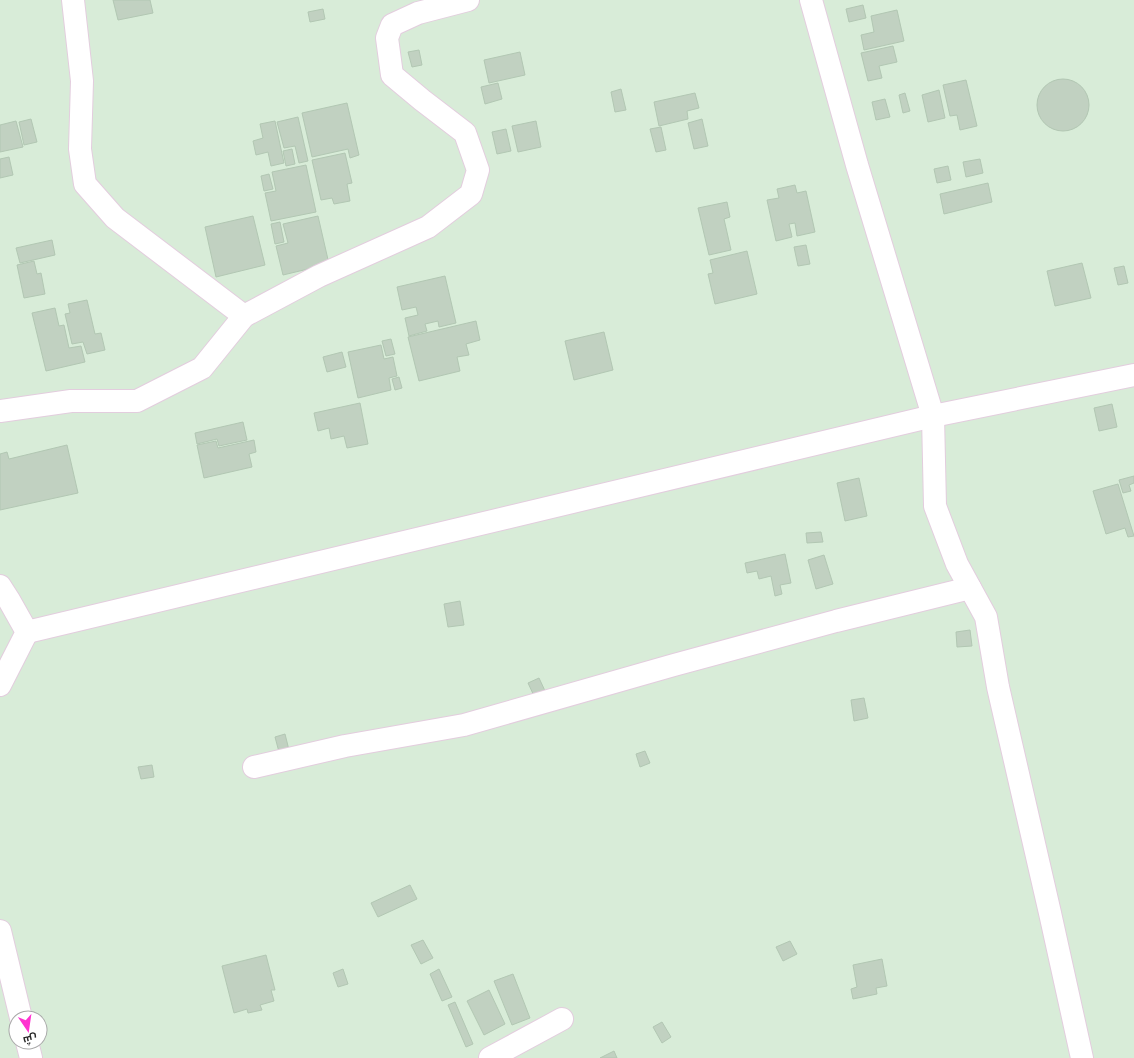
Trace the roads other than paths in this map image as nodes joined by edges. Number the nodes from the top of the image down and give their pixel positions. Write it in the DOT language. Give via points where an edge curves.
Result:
graph roads {
  1 [pos="73,0"];
  2 [pos="468,0"];
  3 [pos="811,0"];
  4 [pos="244,316"];
  5 [pos="1134,374"];
  6 [pos="0,411"];
  7 [pos="933,416"];
  8 [pos="0,586"];
  9 [pos="970,588"];
  10 [pos="28,632"];
  11 [pos="0,685"];
  12 [pos="254,767"];
  13 [pos="0,931"];
  14 [pos="19,1010"];
  15 [pos="562,1019"];
  16 [pos="490,1058"];
  17 [pos="1082,1058"];
  1 -- 4 [label="street" via="82,81 80,148 85,184 115,218"];
  2 -- 4 [label="street" via="418,13 392,24 387,38 392,74 465,133 478,170 471,194 428,228 319,276"];
  3 -- 7 [label="street" via="857,165"];
  4 -- 6 [label="street" via="202,368 137,401 71,401"];
  5 -- 7 [label="street"];
  7 -- 9 [label="street" via="935,506 957,564"];
  7 -- 10 [label="street"];
  8 -- 10 [label="street"];
  9 -- 12 [label="street" via="728,650 464,725 345,746"];
  9 -- 17 [label="street" via="986,618 998,687"];
  10 -- 11 [label="street"];
  13 -- 14 [label="street"];
  15 -- 16 [label="street"];
}
